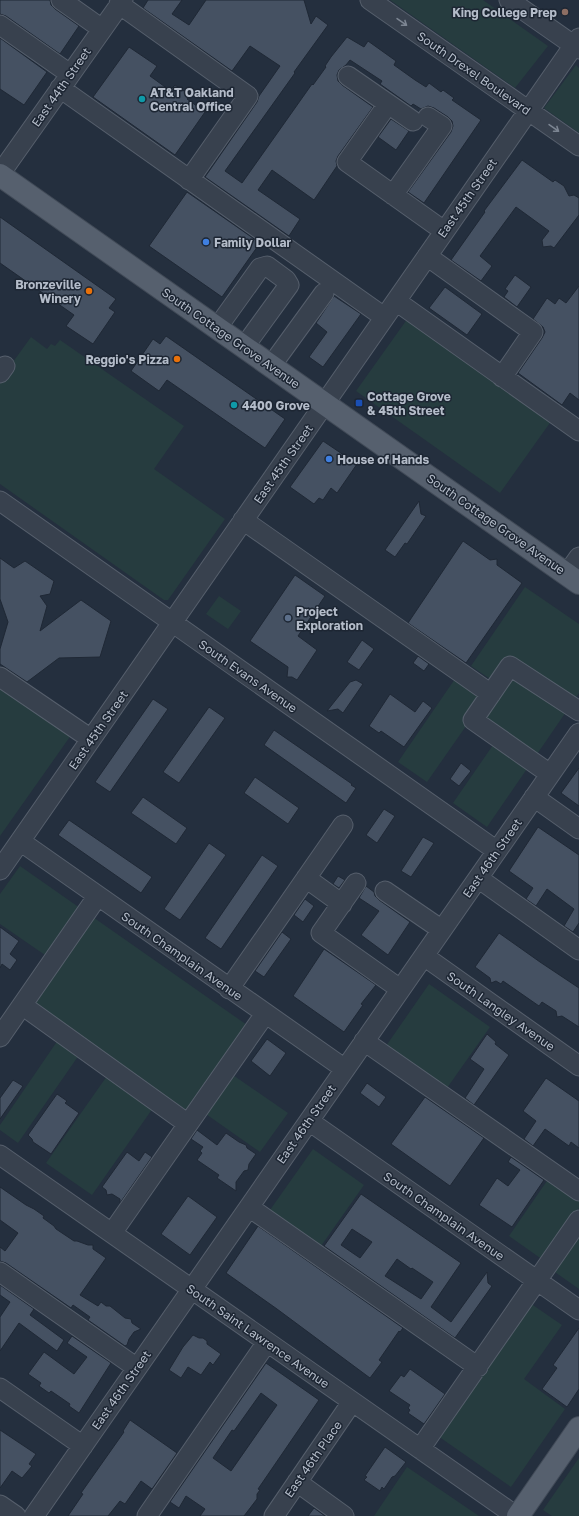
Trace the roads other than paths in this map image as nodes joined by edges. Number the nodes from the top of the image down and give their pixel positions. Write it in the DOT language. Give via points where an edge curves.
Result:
graph roads {
  1 [pos="61,0"];
  2 [pos="370,0"];
  3 [pos="509,0"];
  4 [pos="121,2"];
  5 [pos="0,25"];
  6 [pos="102,28"];
  7 [pos="577,44"];
  8 [pos="348,76"];
  9 [pos="65,81"];
  10 [pos="388,104"];
  11 [pos="528,110"];
  12 [pos="579,146"];
  13 [pos="0,174"];
  14 [pos="189,180"];
  15 [pos="393,195"];
  16 [pos="444,231"];
  17 [pos="427,256"];
  18 [pos="324,293"];
  19 [pos="396,301"];
  20 [pos="384,317"];
  21 [pos="217,328"];
  22 [pos="244,347"];
  23 [pos="271,366"];
  24 [pos="502,377"];
  25 [pos="324,404"];
  26 [pos="579,431"];
  27 [pos="0,501"];
  28 [pos="243,520"];
  29 [pos="575,571"];
  30 [pos="172,622"];
  31 [pos="0,677"];
  32 [pos="491,694"];
  33 [pos="579,711"];
  34 [pos="579,733"];
  35 [pos="91,739"];
  36 [pos="550,774"];
  37 [pos="534,797"];
  38 [pos="343,825"];
  39 [pos="579,829"];
  40 [pos="20,841"];
  41 [pos="497,851"];
  42 [pos="0,870"];
  43 [pos="306,878"];
  44 [pos="478,878"];
  45 [pos="356,883"];
  46 [pos="385,891"];
  47 [pos="97,897"];
  48 [pos="342,904"];
  49 [pos="442,930"];
  50 [pos="579,950"];
  51 [pos="424,956"];
  52 [pos="229,989"];
  53 [pos="400,989"];
  54 [pos="22,1005"];
  55 [pos="265,1014"];
  56 [pos="0,1037"];
  57 [pos="364,1041"];
  58 [pos="579,1066"];
  59 [pos="345,1069"];
  60 [pos="309,1121"];
  61 [pos="188,1124"];
  62 [pos="0,1155"];
  63 [pos="579,1191"];
  64 [pos="249,1207"];
  65 [pos="579,1220"];
  66 [pos="112,1233"];
  67 [pos="0,1272"];
  68 [pos="537,1281"];
  69 [pos="192,1289"];
  70 [pos="579,1310"];
  71 [pos="267,1342"];
  72 [pos="478,1367"];
  73 [pos="137,1368"];
  74 [pos="0,1388"];
  75 [pos="352,1402"];
  76 [pos="579,1428"];
  77 [pos="83,1446"];
  78 [pos="420,1449"];
  79 [pos="297,1482"];
  80 [pos="0,1505"];
  81 [pos="16,1516"];
  82 [pos="34,1516"];
  83 [pos="147,1516"];
  84 [pos="274,1516"];
  85 [pos="344,1516"];
  86 [pos="517,1516"];
  1 -- 6 [label="street"];
  2 -- 11 [label="street, South Drexel Boulevard, one-way"];
  3 -- 7 [label="street"];
  4 -- 6 [label="street, East 44th Street"];
  4 -- 14 [label="street" via="248,96"];
  5 -- 9 [label="street"];
  6 -- 9 [label="street, East 44th Street"];
  7 -- 11 [label="street, East 45th Street"];
  8 -- 10 [label="street"];
  9 -- 13 [label="street, East 44th Street"];
  9 -- 14 [label="street"];
  10 -- 15 [label="street" via="347,162"];
  10 -- 15 [label="street" via="442,126"];
  11 -- 12 [label="street, South Drexel Boulevard, one-way"];
  11 -- 16 [label="street, East 45th Street"];
  13 -- 21 [label="main road, South Cottage Grove Avenue"];
  14 -- 20 [label="street"];
  15 -- 16 [label="street"];
  16 -- 17 [label="street, East 45th Street"];
  17 -- 19 [label="street, East 45th Street"];
  17 -- 24 [label="street" via="533,332"];
  18 -- 23 [label="street"];
  19 -- 20 [label="street, East 45th Street"];
  19 -- 24 [label="street"];
  20 -- 25 [label="street, East 45th Street"];
  21 -- 22 [label="main road, South Cottage Grove Avenue"];
  21 -- 22 [label="street" via="260,268 267,266 280,275 288,286"];
  22 -- 23 [label="main road, South Cottage Grove Avenue"];
  23 -- 25 [label="main road, South Cottage Grove Avenue"];
  24 -- 26 [label="street"];
  25 -- 28 [label="street, East 45th Street"];
  25 -- 29 [label="main road, South Cottage Grove Avenue"];
  27 -- 30 [label="street, South Evans Avenue"];
  28 -- 30 [label="street, East 45th Street"];
  28 -- 32 [label="street"];
  30 -- 35 [label="street, East 45th Street"];
  30 -- 41 [label="street, South Evans Avenue"];
  31 -- 35 [label="street"];
  32 -- 33 [label="street" via="510,666"];
  32 -- 36 [label="street" via="473,720"];
  34 -- 36 [label="street, East 46th Street"];
  35 -- 40 [label="street, East 45th Street"];
  36 -- 37 [label="street, East 46th Street"];
  37 -- 39 [label="street"];
  37 -- 41 [label="street, East 46th Street"];
  38 -- 43 [label="street"];
  40 -- 42 [label="street, East 45th Street"];
  40 -- 47 [label="street, South Champlain Avenue"];
  41 -- 44 [label="street, East 46th Street"];
  43 -- 48 [label="street"];
  43 -- 52 [label="street"];
  44 -- 49 [label="street, East 46th Street"];
  44 -- 50 [label="street"];
  45 -- 48 [label="street"];
  46 -- 49 [label="street"];
  47 -- 52 [label="street, South Champlain Avenue"];
  47 -- 54 [label="street"];
  48 -- 53 [label="street" via="322,933"];
  49 -- 51 [label="street, East 46th Street"];
  51 -- 53 [label="street, East 46th Street"];
  51 -- 58 [label="street, South Langley Avenue"];
  52 -- 55 [label="street, South Champlain Avenue"];
  53 -- 57 [label="street, East 46th Street"];
  54 -- 56 [label="street"];
  54 -- 61 [label="street"];
  55 -- 59 [label="street, South Champlain Avenue"];
  55 -- 61 [label="street"];
  57 -- 59 [label="street, East 46th Street"];
  57 -- 63 [label="street"];
  59 -- 60 [label="street, East 46th Street"];
  60 -- 64 [label="street, East 46th Street"];
  60 -- 68 [label="street, South Champlain Avenue"];
  61 -- 66 [label="street"];
  62 -- 66 [label="street, South Saint Lawrence Avenue"];
  64 -- 69 [label="street, East 46th Street"];
  64 -- 72 [label="street"];
  65 -- 68 [label="street"];
  66 -- 69 [label="street, South Saint Lawrence Avenue"];
  67 -- 73 [label="street"];
  68 -- 70 [label="street, South Champlain Avenue"];
  68 -- 72 [label="street"];
  69 -- 71 [label="street, South Saint Lawrence Avenue"];
  69 -- 73 [label="street, East 46th Street"];
  71 -- 75 [label="street, South Saint Lawrence Avenue"];
  71 -- 83 [label="street"];
  72 -- 78 [label="street"];
  73 -- 77 [label="street, East 46th Street"];
  74 -- 77 [label="street"];
  75 -- 78 [label="street, South Saint Lawrence Avenue"];
  75 -- 79 [label="street, East 46th Place"];
  76 -- 86 [label="main road"];
  77 -- 82 [label="street, East 46th Street"];
  78 -- 86 [label="street, South Saint Lawrence Avenue"];
  79 -- 84 [label="street, East 46th Place"];
  79 -- 85 [label="street"];
  80 -- 81 [label="street"];
}
